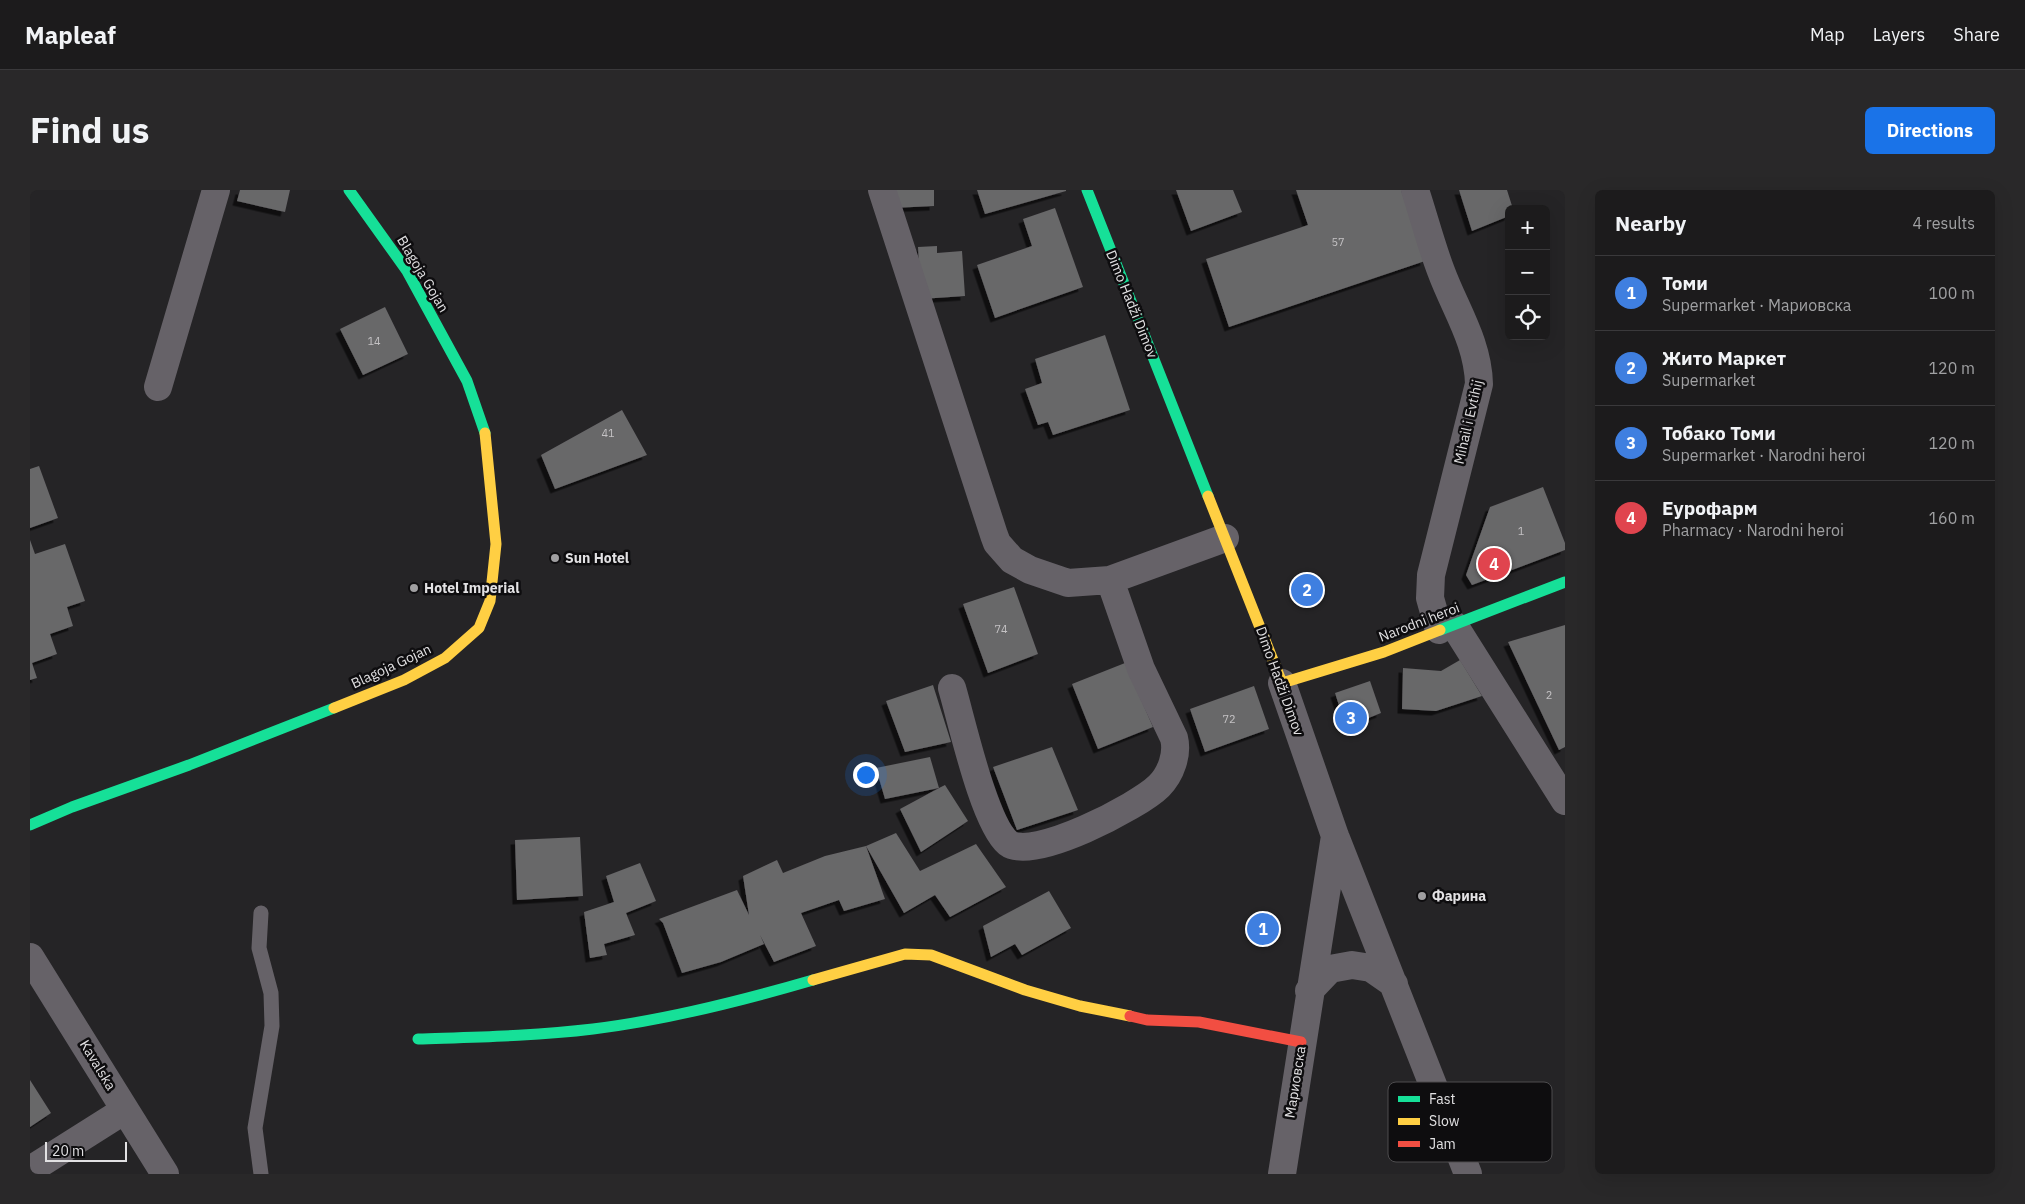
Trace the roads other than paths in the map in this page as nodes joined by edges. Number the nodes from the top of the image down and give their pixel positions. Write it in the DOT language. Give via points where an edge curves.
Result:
graph roads {
  1 [pos="216,190"];
  2 [pos="349,190"];
  3 [pos="882,190"];
  4 [pos="1087,190"];
  5 [pos="1415,190"];
  6 [pos="158,387"];
  7 [pos="1225,538"];
  8 [pos="1110,580"];
  9 [pos="1565,582"];
  10 [pos="1447,628"];
  11 [pos="1282,683"];
  12 [pos="952,688"];
  13 [pos="1565,800"];
  14 [pos="30,825"];
  15 [pos="1335,836"];
  16 [pos="261,912"];
  17 [pos="30,957"];
  18 [pos="1394,984"];
  19 [pos="1310,991"];
  20 [pos="418,1039"];
  21 [pos="1301,1042"];
  22 [pos="1432,1082"];
  23 [pos="125,1110"];
  24 [pos="1463,1162"];
  25 [pos="30,1170"];
  26 [pos="165,1174"];
  27 [pos="261,1174"];
  28 [pos="1282,1174"];
  29 [pos="1468,1174"];
  1 -- 6 [label="street"];
  2 -- 14 [label="street, Blagoja Gojan" via="407,271 467,381 487,438 496,544 490,601 479,628 445,658 404,680"];
  3 -- 8 [label="street" via="997,543 1012,560 1068,582"];
  4 -- 7 [label="street, Dimo Hadži Dimov"];
  5 -- 10 [label="street, Mihail i Evtihij" via="1441,272 1468,330 1479,367 1480,384 1430,575 1430,598"];
  7 -- 8 [label="street"];
  7 -- 11 [label="street, Dimo Hadži Dimov"];
  8 -- 12 [label="street" via="1141,669 1176,748 1169,772 1160,786 1127,810 1034,848 1010,845 999,835 982,793"];
  9 -- 10 [label="street, Narodni heroi"];
  10 -- 11 [label="street, Narodni heroi" via="1384,652"];
  10 -- 13 [label="street, Mihail i Evtihij"];
  11 -- 15 [label="street, Dimo Hadži Dimov"];
  15 -- 18 [label="street, Dimo Hadži Dimov"];
  15 -- 19 [label="street, Мариовска"];
  16 -- 27 [label="lane" via="259,948 271,993 272,1026 255,1128"];
  17 -- 23 [label="street, Kavalska"];
  18 -- 19 [label="street" via="1371,968 1352,965 1330,969"];
  18 -- 22 [label="street, Dimo Hadži Dimov"];
  19 -- 21 [label="street, Мариовска"];
  20 -- 21 [label="street" via="526,1035 656,1019 738,1001 905,954 931,955 1025,990 1080,1006 1147,1020 1199,1022"];
  21 -- 28 [label="street, Мариовска"];
  23 -- 25 [label="street"];
  23 -- 26 [label="street, Kavalska"];
  24 -- 29 [label="street, Dimo Hadži Dimov"];
}
